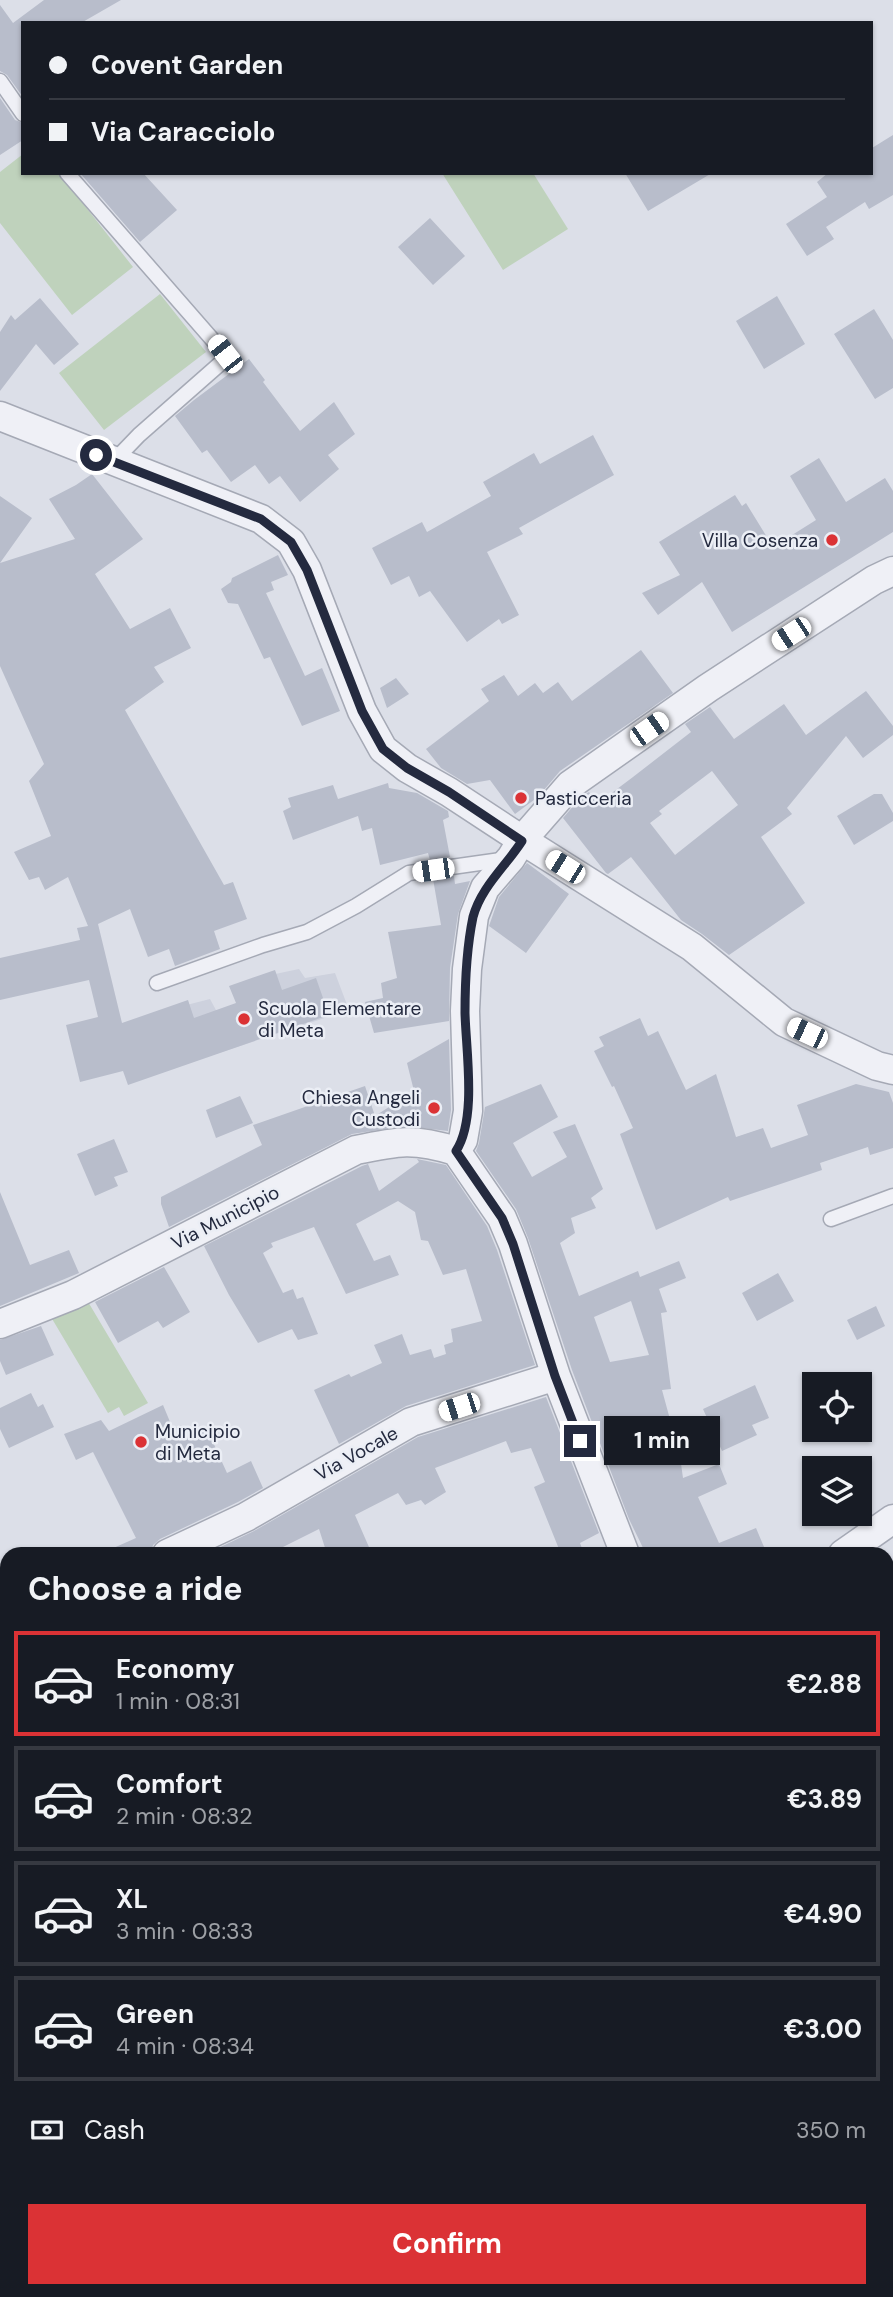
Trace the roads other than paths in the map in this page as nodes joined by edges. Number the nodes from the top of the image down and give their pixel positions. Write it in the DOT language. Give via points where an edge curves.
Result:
graph roads {
  1 [pos="0,81"];
  2 [pos="21,111"];
  3 [pos="69,175"];
  4 [pos="0,416"];
  5 [pos="113,462"];
  6 [pos="893,571"];
  7 [pos="517,849"];
  8 [pos="157,984"];
  9 [pos="893,1070"];
  10 [pos="456,1151"];
  11 [pos="893,1196"];
  12 [pos="831,1219"];
  13 [pos="0,1324"];
  14 [pos="555,1376"];
  15 [pos="893,1519"];
  16 [pos="182,1547"];
  17 [pos="622,1547"];
  18 [pos="853,1547"];
  1 -- 2 [label="lane"];
  3 -- 5 [label="lane" via="225,354 222,362"];
  4 -- 5 [label="street"];
  5 -- 7 [label="street" via="261,519 291,542 307,570 362,711 383,749 449,792"];
  6 -- 7 [label="street" via="708,688 570,785"];
  7 -- 8 [label="lane" via="409,873 307,932"];
  7 -- 9 [label="street" via="692,947 784,1022"];
  7 -- 10 [label="street" via="485,888 474,916 465,1011 468,1111 463,1140"];
  10 -- 13 [label="street, Via Municipio" via="428,1142 403,1141 356,1150 73,1295"];
  10 -- 14 [label="street" via="510,1236"];
  11 -- 12 [label="lane"];
  14 -- 16 [label="street, Via Vocale" via="411,1422 246,1517"];
  14 -- 17 [label="street"];
  15 -- 18 [label="street"];
}
